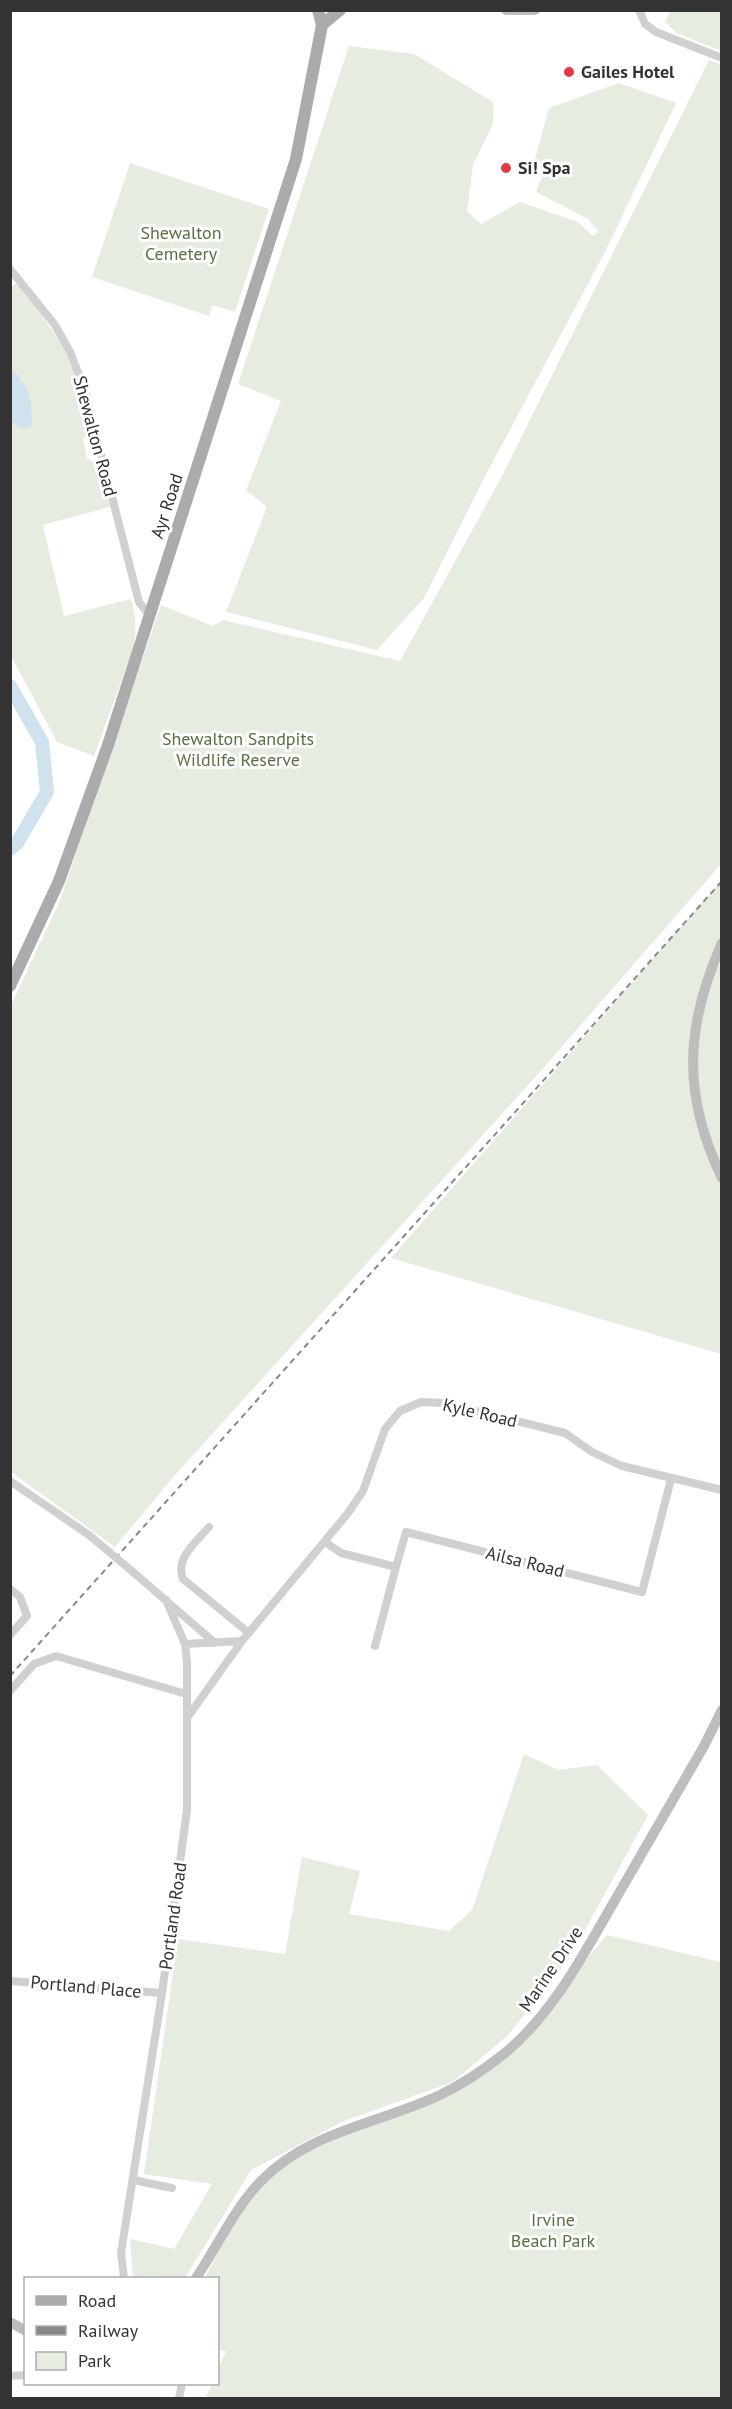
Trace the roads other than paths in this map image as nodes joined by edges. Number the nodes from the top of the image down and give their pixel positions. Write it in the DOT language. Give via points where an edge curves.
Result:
graph roads {
  1 [pos="318,10"];
  2 [pos="340,10"];
  3 [pos="506,10"];
  4 [pos="535,10"];
  5 [pos="639,10"];
  6 [pos="322,25"];
  7 [pos="722,58"];
  8 [pos="10,269"];
  9 [pos="150,616"];
  10 [pos="722,943"];
  11 [pos="10,986"];
  12 [pos="722,1178"];
  13 [pos="671,1479"];
  14 [pos="10,1481"];
  15 [pos="722,1491"];
  16 [pos="209,1527"];
  17 [pos="325,1542"];
  18 [pos="396,1567"];
  19 [pos="10,1589"];
  20 [pos="166,1600"];
  21 [pos="249,1633"];
  22 [pos="10,1635"];
  23 [pos="242,1641"];
  24 [pos="215,1642"];
  25 [pos="185,1644"];
  26 [pos="375,1646"];
  27 [pos="10,1691"];
  28 [pos="186,1694"];
  29 [pos="722,1710"];
  30 [pos="187,1718"];
  31 [pos="10,1981"];
  32 [pos="162,1993"];
  33 [pos="133,2180"];
  34 [pos="172,2188"];
  35 [pos="125,2277"];
  36 [pos="197,2277"];
  37 [pos="10,2322"];
  38 [pos="24,2330"];
  1 -- 6 [label="main road, Ayr Road"];
  2 -- 6 [label="main road"];
  3 -- 4 [label="street"];
  5 -- 7 [label="street" via="645,24 656,32"];
  6 -- 9 [label="main road, Ayr Road" via="296,159"];
  8 -- 9 [label="street, Shewalton Road" via="49,316 70,352 84,388 139,602"];
  9 -- 11 [label="main road, Ayr Road" via="59,881"];
  10 -- 12 [label="street" via="705,980 691,1063 696,1105 707,1146"];
  13 -- 15 [label="street, Kyle Road"];
  13 -- 17 [label="street, Kyle Road" via="622,1466 565,1433 443,1403 421,1402 400,1411 385,1429 363,1491"];
  13 -- 18 [label="street, Ailsa Road" via="642,1592 406,1532"];
  14 -- 20 [label="street, Portland Road, bridge" via="89,1535"];
  16 -- 21 [label="street" via="181,1560 183,1579"];
  17 -- 18 [label="street" via="341,1553"];
  17 -- 21 [label="street, Kyle Road"];
  18 -- 26 [label="street"];
  19 -- 22 [label="street" via="20,1597 27,1616"];
  20 -- 24 [label="street"];
  20 -- 25 [label="street, Portland Road"];
  21 -- 23 [label="street, Kyle Road"];
  23 -- 24 [label="street"];
  23 -- 30 [label="street, Kyle Road"];
  24 -- 25 [label="street"];
  25 -- 28 [label="street, Portland Road"];
  27 -- 28 [label="street" via="34,1664 56,1656"];
  28 -- 30 [label="street, Portland Road"];
  29 -- 36 [label="street, Marine Drive" via="583,1955 535,2024 474,2076 438,2096 325,2138 271,2172 234,2214"];
  30 -- 32 [label="street, Portland Road" via="186,1810"];
  31 -- 32 [label="street, Portland Place"];
  32 -- 33 [label="street, Portland Road"];
  33 -- 34 [label="street"];
  33 -- 35 [label="street, Portland Road" via="121,2253"];
  37 -- 38 [label="street"];
}
